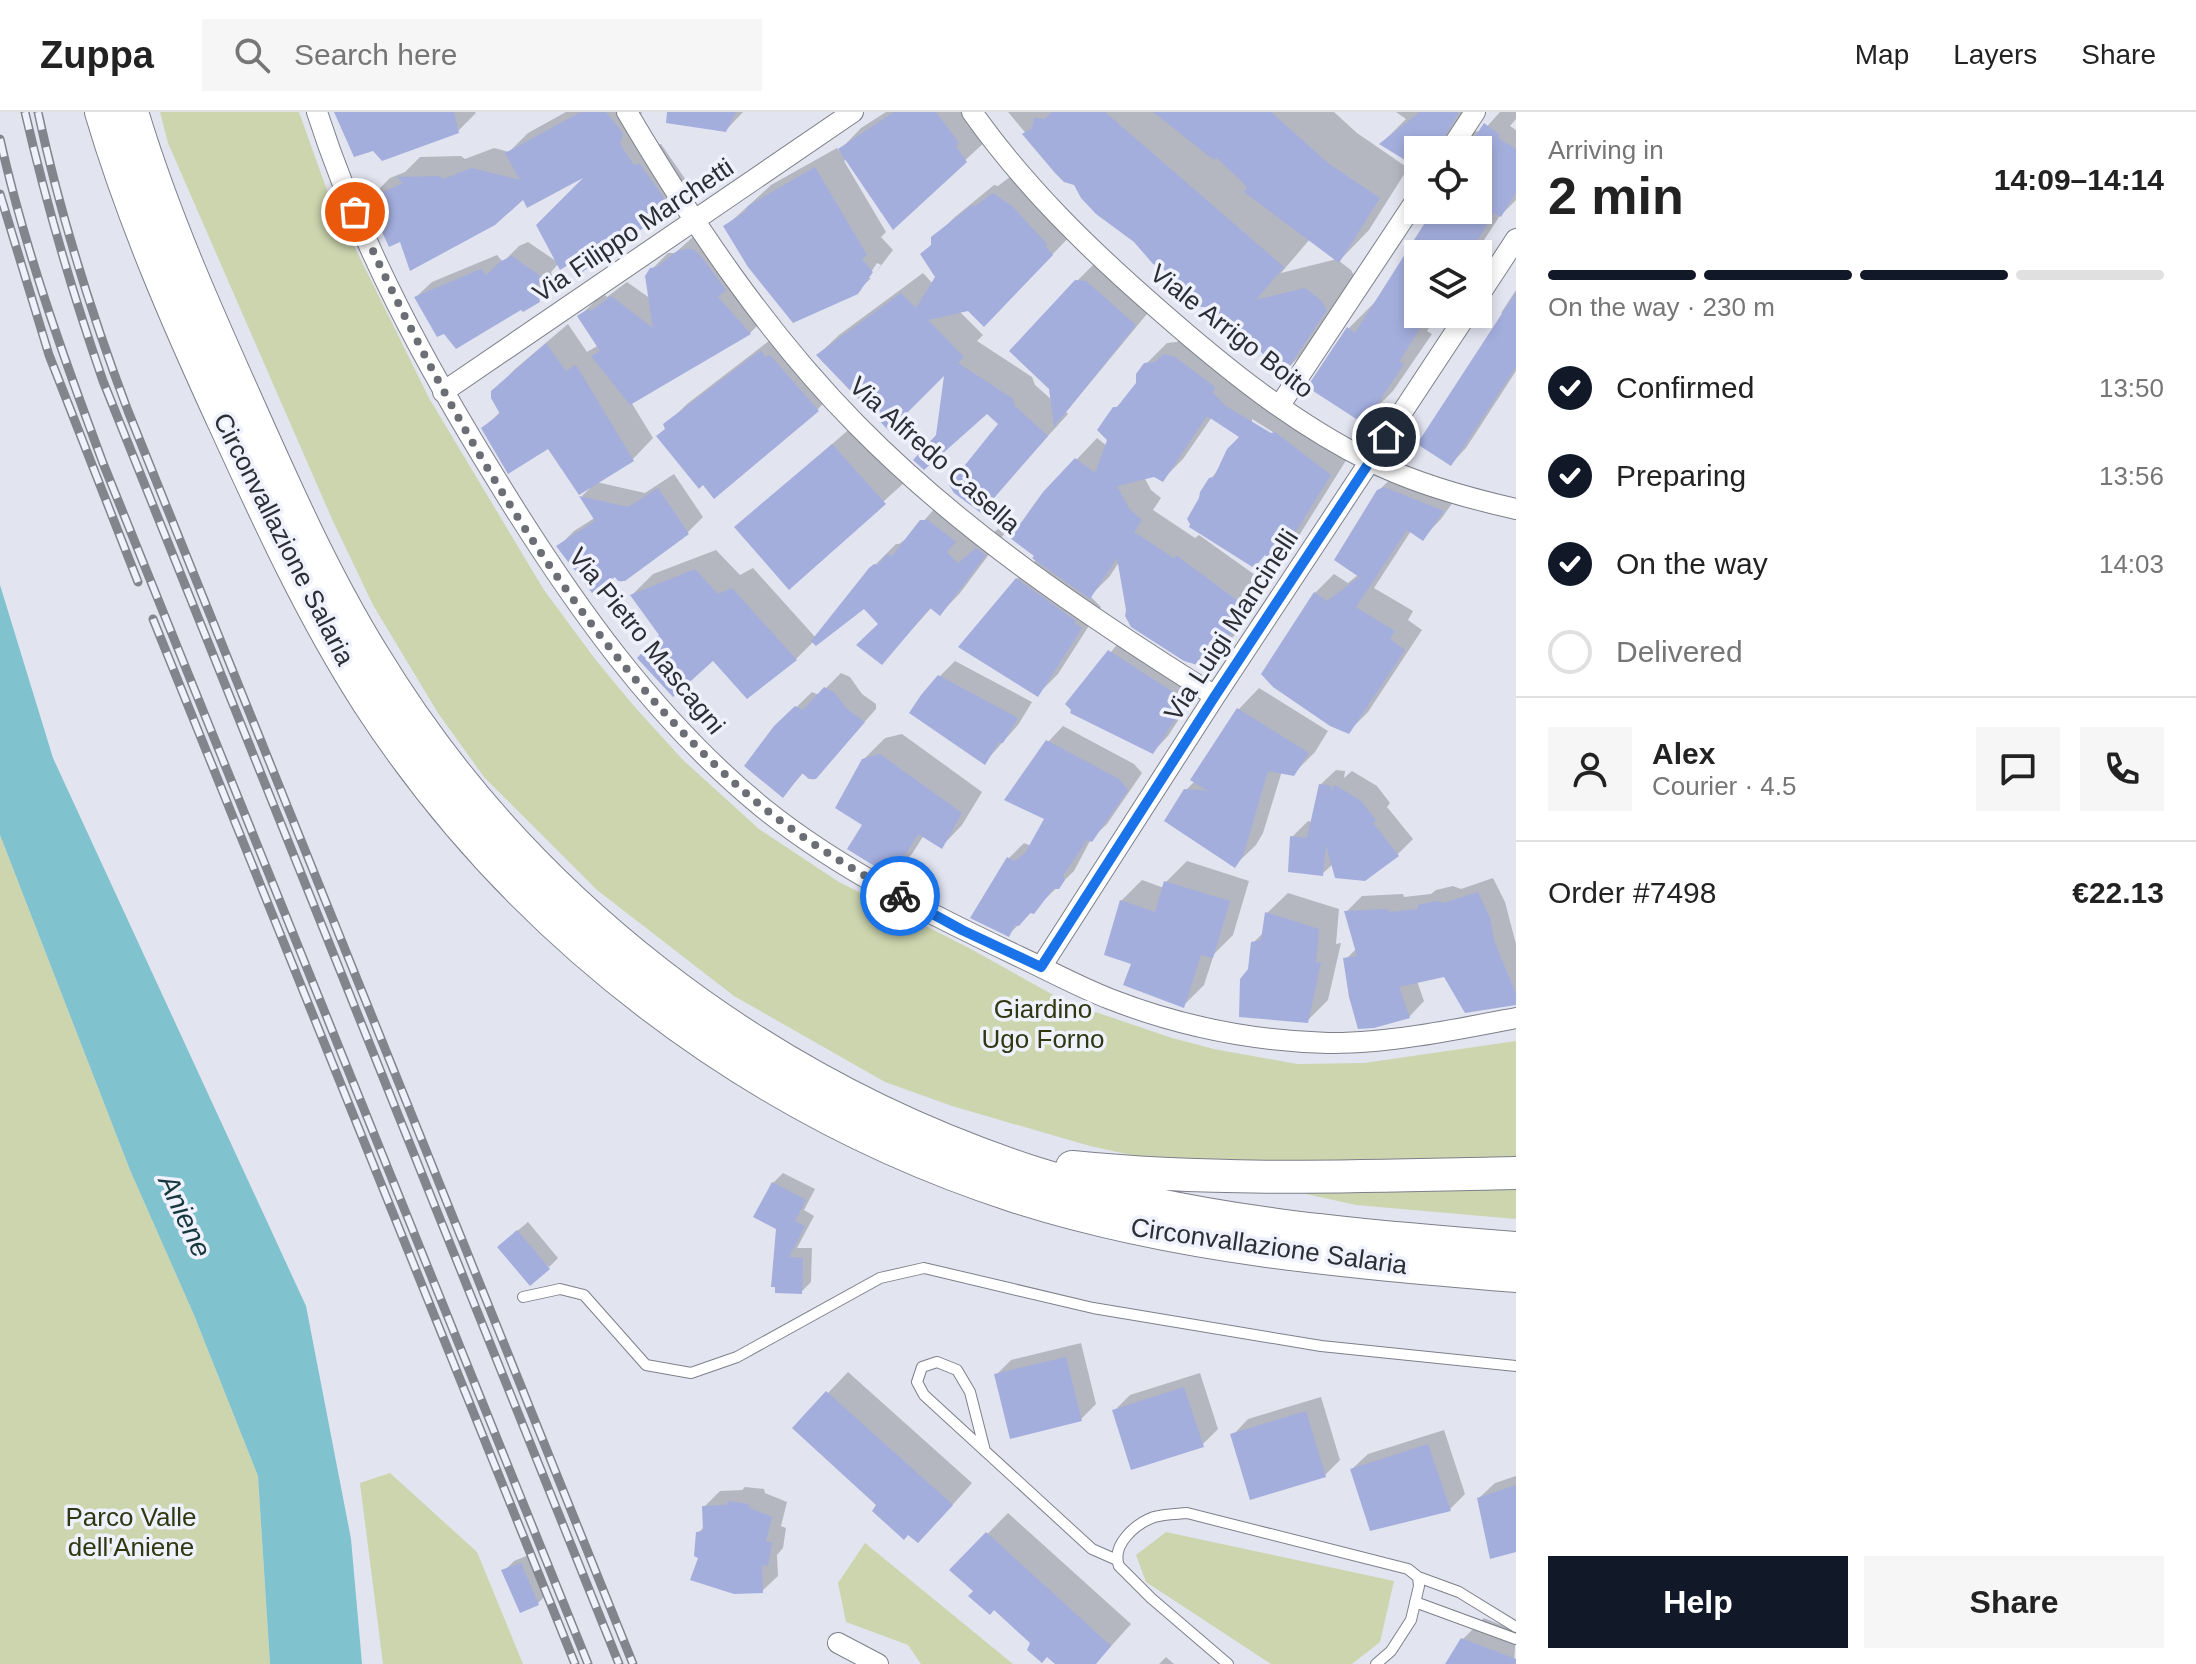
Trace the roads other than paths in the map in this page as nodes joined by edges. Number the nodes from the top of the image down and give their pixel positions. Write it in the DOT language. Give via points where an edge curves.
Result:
graph roads {
  1 [pos="101,112"];
  2 [pos="132,112"];
  3 [pos="317,112"];
  4 [pos="627,112"];
  5 [pos="853,112"];
  6 [pos="972,112"];
  7 [pos="1475,112"];
  8 [pos="1459,136"];
  9 [pos="1404,218"];
  10 [pos="694,219"];
  11 [pos="1516,239"];
  12 [pos="1492,276"];
  13 [pos="1458,328"];
  14 [pos="443,392"];
  15 [pos="1280,405"];
  16 [pos="1370,461"];
  17 [pos="1516,509"];
  18 [pos="1215,696"];
  19 [pos="1041,967"];
  20 [pos="1516,1018"];
  21 [pos="992,1158"];
  22 [pos="1516,1173"];
  23 [pos="1516,1248"];
  24 [pos="1516,1276"];
  25 [pos="523,1297"];
  26 [pos="1516,1366"];
  27 [pos="985,1451"];
  28 [pos="1117,1560"];
  29 [pos="1418,1577"];
  30 [pos="1415,1602"];
  31 [pos="1516,1627"];
  32 [pos="1516,1639"];
  33 [pos="838,1643"];
  34 [pos="878,1664"];
  35 [pos="1228,1664"];
  36 [pos="1376,1664"];
  1 -- 24 [label="highway, Circonvallazione Salaria" via="195,358 285,554 358,686 415,768 506,876 639,996 713,1050 820,1113 925,1163 1018,1197 1134,1228 1234,1246"];
  2 -- 21 [label="highway, Circonvallazione Salaria" via="210,320 309,539 372,654 454,773 563,893 687,996 864,1103"];
  3 -- 14 [label="street, Via Pietro Mascagni" via="344,188"];
  4 -- 10 [label="street, Via Alfredo Casella"];
  5 -- 10 [label="street, Via Filippo Marchetti"];
  6 -- 15 [label="street, Viale Arrigo Boito" via="1029,186 1099,257 1206,350"];
  7 -- 8 [label="street"];
  9 -- 15 [label="street"];
  10 -- 14 [label="street, Via Filippo Marchetti"];
  10 -- 18 [label="street, Via Alfredo Casella" via="797,359 884,451 1030,572"];
  11 -- 12 [label="street"];
  13 -- 16 [label="street, Via Luigi Mancinelli"];
  14 -- 19 [label="street, Via Pietro Mascagni" via="572,596 654,699 723,772 784,823 869,878"];
  15 -- 16 [label="street, Viale Arrigo Boito"];
  16 -- 17 [label="street, Viale Arrigo Boito" via="1441,489"];
  16 -- 18 [label="street, Via Luigi Mancinelli"];
  18 -- 19 [label="street, Via Luigi Mancinelli"];
  19 -- 20 [label="street, Via Pietro Mascagni" via="1158,1015 1271,1039 1370,1041"];
  21 -- 22 [label="highway" via="1231,1178"];
  21 -- 23 [label="highway, Circonvallazione Salaria" via="1096,1190 1205,1213"];
  25 -- 26 [label="lane" via="560,1289 584,1295 646,1365 691,1373 737,1357 880,1278 924,1268 1109,1311 1321,1346"];
  27 -- 27 [label="lane" via="970,1392 957,1370 937,1362 922,1367 917,1382 924,1395"];
  27 -- 28 [label="lane" via="1092,1549"];
  28 -- 29 [label="lane" via="1120,1545 1136,1526 1156,1516 1187,1513 1408,1569"];
  28 -- 35 [label="lane" via="1151,1598"];
  29 -- 30 [label="lane"];
  29 -- 31 [label="lane" via="1459,1592"];
  30 -- 32 [label="lane"];
  30 -- 36 [label="lane" via="1411,1620"];
  33 -- 34 [label="street"];
}
